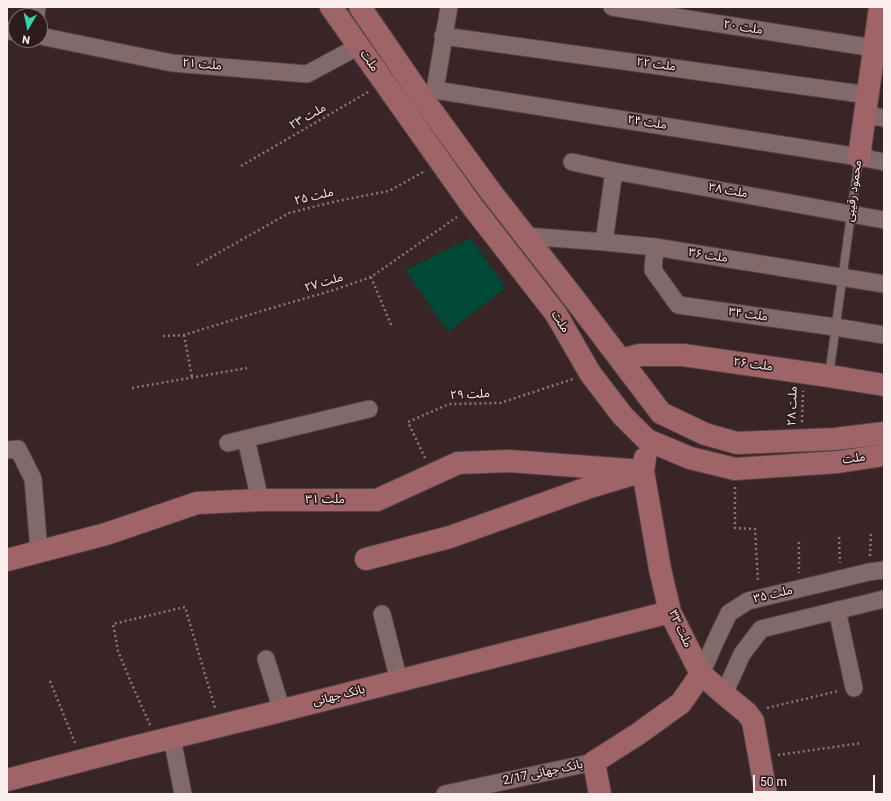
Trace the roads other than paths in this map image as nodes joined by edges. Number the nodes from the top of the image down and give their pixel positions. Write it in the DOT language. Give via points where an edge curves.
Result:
graph roads {
  1 [pos="328,7"];
  2 [pos="360,7"];
  3 [pos="449,7"];
  4 [pos="612,7"];
  5 [pos="880,7"];
  6 [pos="443,36"];
  7 [pos="48,38"];
  8 [pos="359,46"];
  9 [pos="879,50"];
  10 [pos="428,93"];
  11 [pos="403,109"];
  12 [pos="872,109"];
  13 [pos="859,157"];
  14 [pos="572,162"];
  15 [pos="884,162"];
  16 [pos="614,171"];
  17 [pos="851,214"];
  18 [pos="884,220"];
  19 [pos="525,236"];
  20 [pos="604,242"];
  21 [pos="655,247"];
  22 [pos="843,277"];
  23 [pos="884,284"];
  24 [pos="576,301"];
  25 [pos="556,314"];
  26 [pos="835,327"];
  27 [pos="884,335"];
  28 [pos="621,360"];
  29 [pos="829,376"];
  30 [pos="884,386"];
  31 [pos="369,409"];
  32 [pos="884,433"];
  33 [pos="246,438"];
  34 [pos="647,440"];
  35 [pos="228,443"];
  36 [pos="7,450"];
  37 [pos="884,455"];
  38 [pos="643,471"];
  39 [pos="260,500"];
  40 [pos="39,551"];
  41 [pos="366,559"];
  42 [pos="7,560"];
  43 [pos="876,571"];
  44 [pos="884,600"];
  45 [pos="837,610"];
  46 [pos="670,612"];
  47 [pos="382,614"];
  48 [pos="266,659"];
  49 [pos="702,674"];
  50 [pos="399,681"];
  51 [pos="854,688"];
  52 [pos="724,694"];
  53 [pos="282,711"];
  54 [pos="165,739"];
  55 [pos="594,762"];
  56 [pos="7,780"];
  57 [pos="183,794"];
  58 [pos="445,794"];
  59 [pos="600,794"];
  60 [pos="766,794"];
  1 -- 8 [label="street, ملت"];
  2 -- 10 [label="street, ملت"];
  3 -- 6 [label="street"];
  4 -- 9 [label="street, ملت ۲۰"];
  5 -- 9 [label="street, محمود رقیبی"];
  6 -- 10 [label="street"];
  6 -- 12 [label="street, ملت ۲۲"];
  7 -- 8 [label="street, ملت ۲۱" via="172,63 307,74"];
  8 -- 11 [label="street, ملت"];
  9 -- 12 [label="street, محمود رقیبی"];
  10 -- 11 [label="street"];
  10 -- 13 [label="street, ملت ۲۴"];
  10 -- 19 [label="street, ملت" via="491,192"];
  11 -- 25 [label="street, ملت" via="472,206"];
  12 -- 13 [label="street, محمود رقیبی"];
  13 -- 15 [label="street, ملت ۲۴"];
  13 -- 17 [label="lane, محمود رقیبی"];
  14 -- 16 [label="street, ملت ۳۸"];
  16 -- 17 [label="street, ملت ۳۸"];
  16 -- 20 [label="street"];
  17 -- 18 [label="street, ملت ۳۸"];
  17 -- 22 [label="lane, محمود رقیبی"];
  19 -- 20 [label="street, ملت ۳۶"];
  19 -- 24 [label="street, ملت"];
  20 -- 21 [label="street, ملت ۳۶"];
  21 -- 22 [label="street, ملت ۳۶"];
  21 -- 26 [label="street, ملت ۳۴" via="653,270 678,305"];
  22 -- 23 [label="street, ملت ۳۶"];
  22 -- 26 [label="lane, محمود رقیبی"];
  24 -- 25 [label="street"];
  24 -- 28 [label="street, ملت"];
  25 -- 34 [label="street, ملت" via="590,373 622,415"];
  26 -- 27 [label="street, ملت ۳۴"];
  26 -- 29 [label="lane, محمود رقیبی"];
  28 -- 29 [label="street, ملت ۲۶" via="639,355 683,356"];
  28 -- 32 [label="street, ملت" via="661,413 705,434 737,443 835,439"];
  29 -- 30 [label="street, ملت ۲۶"];
  31 -- 33 [label="street"];
  33 -- 35 [label="street"];
  33 -- 39 [label="street"];
  34 -- 37 [label="street, ملت" via="690,458 735,469 838,462"];
  34 -- 38 [label="street, ملت ۳۳"];
  36 -- 40 [label="street" via="18,449 33,479"];
  38 -- 39 [label="street, ملت ۳۱" via="509,461 458,463 377,500"];
  38 -- 41 [label="street" via="590,487 450,537"];
  38 -- 46 [label="street, ملت ۳۳"];
  39 -- 40 [label="street, ملت ۳۱" via="197,503 106,534"];
  40 -- 42 [label="street, ملت ۳۱"];
  43 -- 49 [label="street, ملت ۳۵" via="748,601 729,614"];
  44 -- 45 [label="street"];
  45 -- 51 [label="street"];
  45 -- 52 [label="street" via="761,629 742,654"];
  46 -- 49 [label="street, ملت ۳۳"];
  46 -- 50 [label="street, بانک جهانی"];
  47 -- 50 [label="street"];
  48 -- 53 [label="street"];
  49 -- 52 [label="street, ملت ۳۳"];
  49 -- 55 [label="street" via="681,704"];
  50 -- 53 [label="street, بانک جهانی"];
  52 -- 60 [label="street, ملت ۳۳" via="753,721"];
  53 -- 54 [label="street, بانک جهانی"];
  54 -- 56 [label="street, بانک جهانی"];
  54 -- 57 [label="street"];
  55 -- 58 [label="street, بانک جهانی 2/17"];
  55 -- 59 [label="street"];
}
